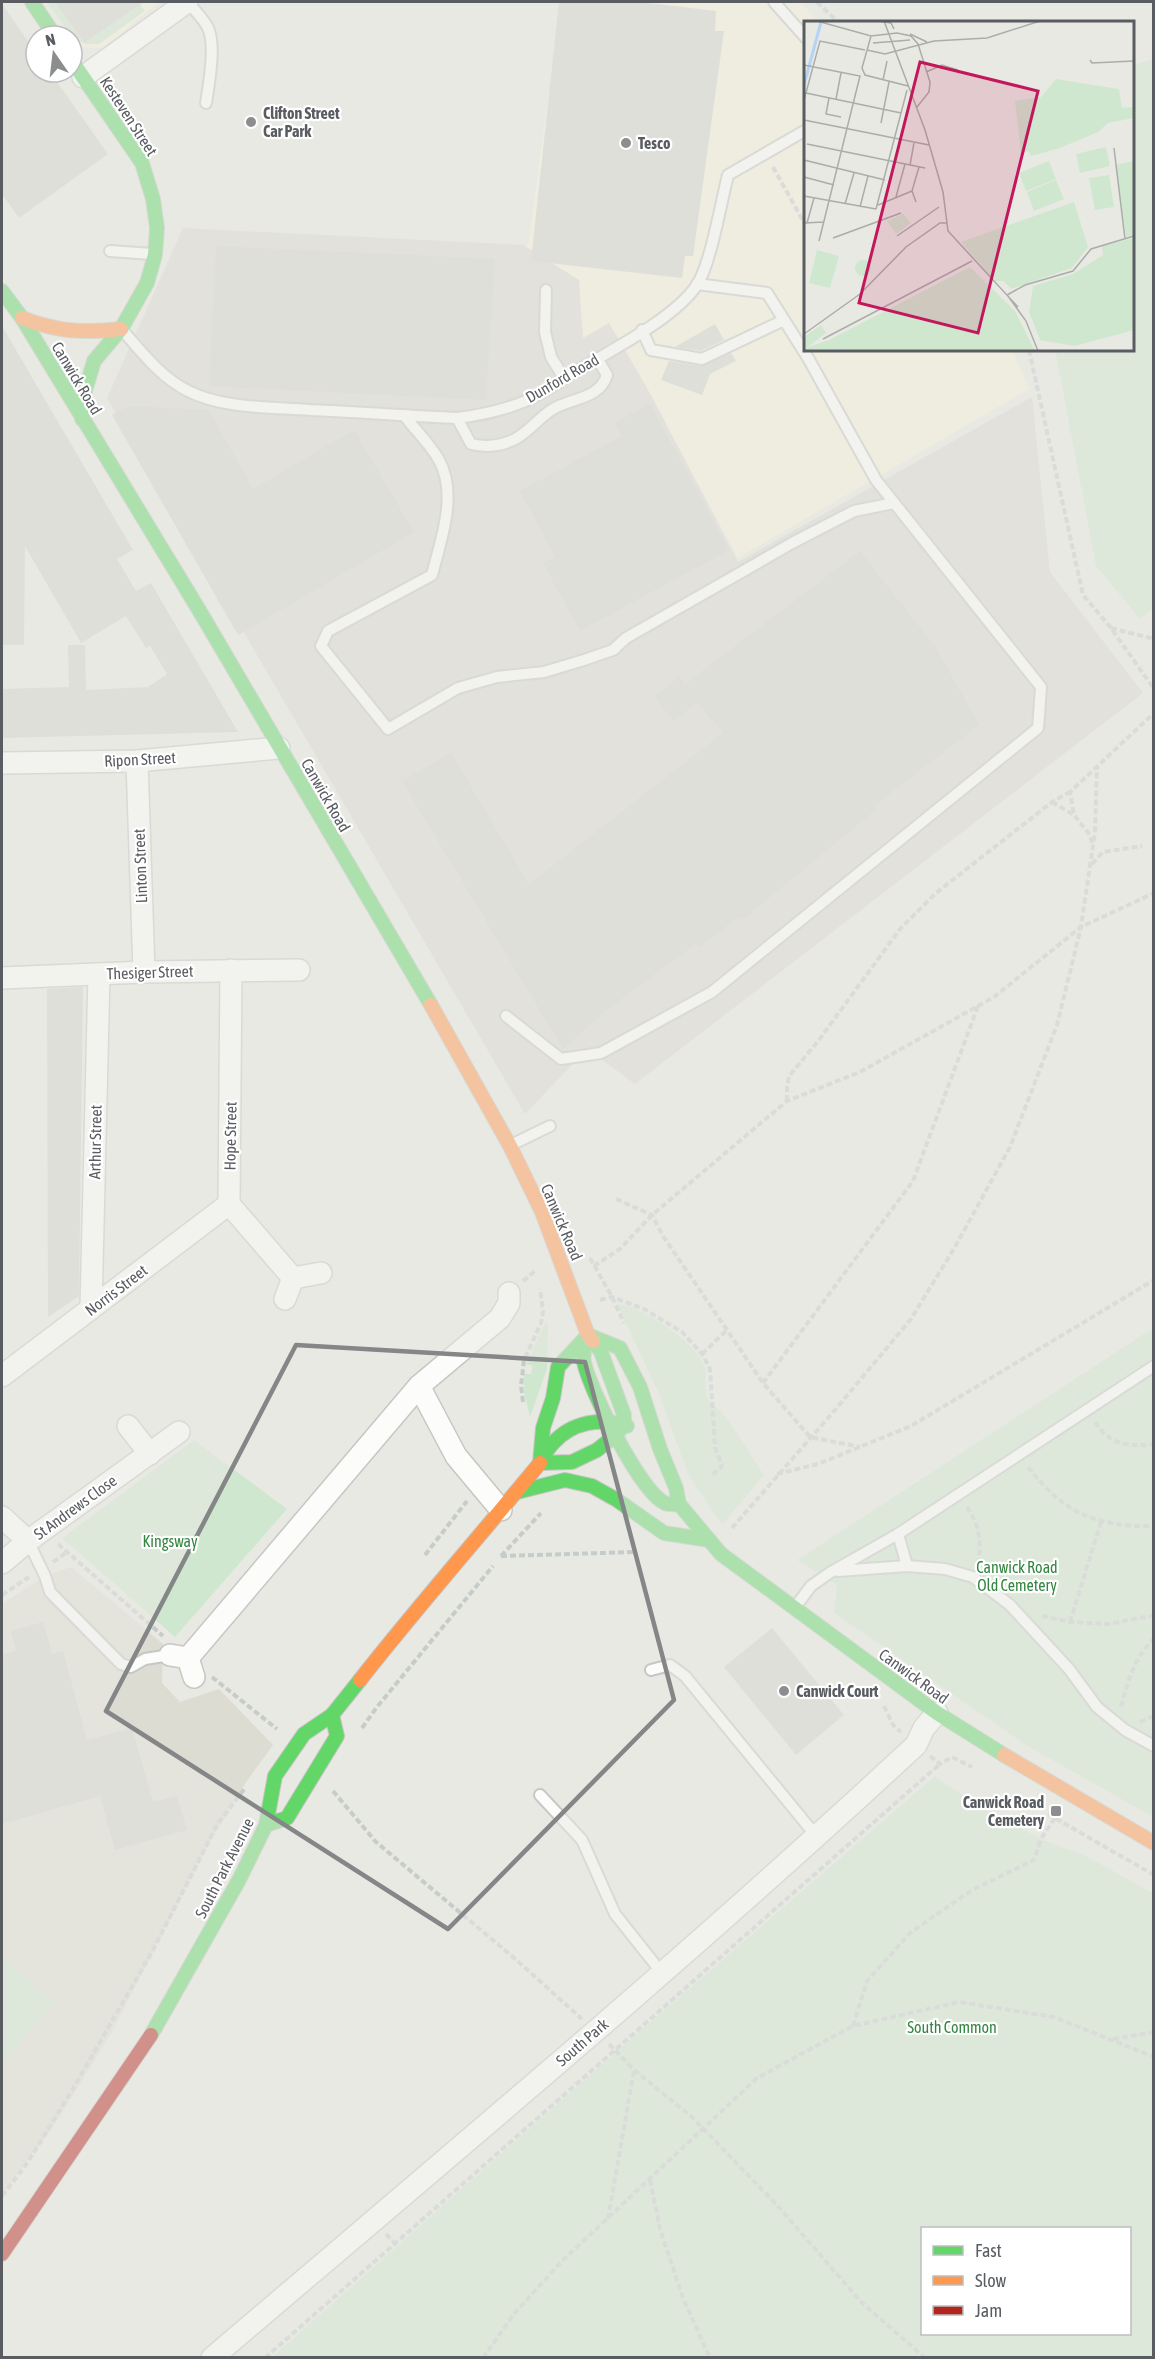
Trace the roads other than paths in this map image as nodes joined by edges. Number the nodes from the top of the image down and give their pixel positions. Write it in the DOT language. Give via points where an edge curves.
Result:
graph roads {
  1 [pos="33,2"];
  2 [pos="187,2"];
  3 [pos="774,2"];
  4 [pos="47,24"];
  5 [pos="804,36"];
  6 [pos="84,65"];
  7 [pos="84,79"];
  8 [pos="206,103"];
  9 [pos="804,131"];
  10 [pos="110,251"];
  11 [pos="155,255"];
  12 [pos="697,284"];
  13 [pos="546,290"];
  14 [pos="2,291"];
  15 [pos="22,318"];
  16 [pos="784,320"];
  17 [pos="121,329"];
  18 [pos="642,330"];
  19 [pos="597,358"];
  20 [pos="564,378"];
  21 [pos="404,416"];
  22 [pos="457,418"];
  23 [pos="82,419"];
  24 [pos="894,503"];
  25 [pos="279,748"];
  26 [pos="137,761"];
  27 [pos="2,763"];
  28 [pos="231,970"];
  29 [pos="299,970"];
  30 [pos="144,972"];
  31 [pos="99,974"];
  32 [pos="2,978"];
  33 [pos="506,1016"];
  34 [pos="550,1126"];
  35 [pos="510,1146"];
  36 [pos="229,1204"];
  37 [pos="321,1273"];
  38 [pos="293,1278"];
  39 [pos="509,1293"];
  40 [pos="285,1299"];
  41 [pos="91,1310"];
  42 [pos="588,1335"];
  43 [pos="1154,1366"];
  44 [pos="2,1376"];
  45 [pos="418,1386"];
  46 [pos="609,1421"];
  47 [pos="128,1426"];
  48 [pos="179,1432"];
  49 [pos="629,1432"];
  50 [pos="660,1449"];
  51 [pos="150,1454"];
  52 [pos="540,1463"];
  53 [pos="517,1492"];
  54 [pos="679,1504"];
  55 [pos="501,1510"];
  56 [pos="2,1517"];
  57 [pos="898,1534"];
  58 [pos="709,1540"];
  59 [pos="28,1541"];
  60 [pos="2,1563"];
  61 [pos="907,1566"];
  62 [pos="831,1572"];
  63 [pos="794,1609"];
  64 [pos="184,1664"];
  65 [pos="651,1670"];
  66 [pos="937,1713"];
  67 [pos="332,1715"];
  68 [pos="1154,1746"];
  69 [pos="540,1795"];
  70 [pos="266,1825"];
  71 [pos="817,1837"];
  72 [pos="1154,1843"];
  73 [pos="662,1973"];
  74 [pos="2,2254"];
  75 [pos="212,2358"];
  1 -- 4 [label="main road"];
  2 -- 6 [label="street"];
  2 -- 8 [label="lane" via="210,36"];
  3 -- 5 [label="lane"];
  7 -- 11 [label="main road, Kesteven Street" via="142,163 153,198"];
  9 -- 12 [label="lane, Dunford Road" via="728,175 705,269"];
  10 -- 11 [label="lane"];
  11 -- 17 [label="main road, Kesteven Street" via="147,283"];
  12 -- 16 [label="lane" via="767,293"];
  12 -- 18 [label="lane, Dunford Road" via="666,315"];
  13 -- 20 [label="lane" via="547,341 551,357"];
  14 -- 15 [label="main road, Canwick Road"];
  15 -- 17 [label="main road" via="55,331 77,334"];
  15 -- 23 [label="main road, Canwick Road"];
  16 -- 18 [label="lane" via="702,359 651,350"];
  16 -- 24 [label="lane" via="871,472"];
  17 -- 21 [label="lane, Dunford Road" via="158,370 200,396 255,407"];
  17 -- 23 [label="main road, Kesteven Street" via="94,361 83,398"];
  18 -- 19 [label="lane, Dunford Road"];
  19 -- 20 [label="lane, Dunford Road"];
  19 -- 22 [label="lane" via="607,375 604,384 555,408 517,438 488,448 471,444"];
  20 -- 22 [label="lane, Dunford Road" via="531,399 507,408"];
  21 -- 22 [label="lane, Dunford Road"];
  21 -- 24 [label="lane" via="439,460 448,484 445,523 432,575 328,631 321,646 388,729 458,688 509,674 544,672 613,650 626,638 834,522 854,512"];
  23 -- 25 [label="main road, Canwick Road"];
  24 -- 33 [label="lane" via="1041,687 1038,728 712,992 601,1053 561,1059"];
  25 -- 26 [label="street, Ripon Street"];
  25 -- 35 [label="main road, Canwick Road"];
  26 -- 27 [label="street, Ripon Street"];
  26 -- 30 [label="street, Linton Street"];
  28 -- 29 [label="street, Thesiger Street"];
  28 -- 30 [label="street, Thesiger Street"];
  28 -- 36 [label="street, Hope Street"];
  30 -- 31 [label="street, Thesiger Street"];
  31 -- 32 [label="street, Thesiger Street"];
  31 -- 41 [label="street, Arthur Street"];
  34 -- 35 [label="lane"];
  35 -- 42 [label="main road, Canwick Road" via="542,1212"];
  36 -- 38 [label="street"];
  36 -- 41 [label="street, Norris Street"];
  37 -- 38 [label="street"];
  38 -- 40 [label="street"];
  39 -- 45 [label="street" via="509,1304 500,1318"];
  41 -- 44 [label="street, Norris Street"];
  42 -- 46 [label="main road, Canwick Road" via="583,1360"];
  42 -- 49 [label="main road, Canwick Road" via="601,1352"];
  42 -- 50 [label="main road, Canwick Road" via="620,1348 640,1387"];
  42 -- 52 [label="main road" via="558,1367 543,1428"];
  43 -- 57 [label="lane"];
  45 -- 55 [label="street" via="456,1456"];
  45 -- 64 [label="street"];
  46 -- 49 [label="main road"];
  46 -- 52 [label="main road, South Park Avenue" via="590,1421 555,1440"];
  47 -- 51 [label="street"];
  48 -- 51 [label="street, St Andrews Close"];
  49 -- 50 [label="main road"];
  49 -- 52 [label="main road" via="572,1462"];
  49 -- 54 [label="main road, Canwick Road" via="629,1458 665,1503"];
  50 -- 54 [label="main road, Canwick Road"];
  51 -- 59 [label="street, St Andrews Close"];
  52 -- 53 [label="main road, South Park Avenue"];
  53 -- 55 [label="main road, South Park Avenue"];
  53 -- 58 [label="main road" via="565,1480 592,1486 664,1533"];
  54 -- 58 [label="main road, Canwick Road"];
  55 -- 67 [label="main road, South Park Avenue"];
  56 -- 59 [label="street"];
  57 -- 61 [label="lane"];
  57 -- 62 [label="lane"];
  58 -- 63 [label="main road, Canwick Road" via="721,1554"];
  59 -- 60 [label="street, St Andrews Close"];
  59 -- 64 [label="lane" via="50,1592 121,1664 131,1667 144,1659"];
  61 -- 62 [label="lane"];
  61 -- 68 [label="lane" via="945,1569 973,1577 1010,1605 1069,1669 1097,1707 1125,1730"];
  62 -- 63 [label="lane" via="811,1586"];
  63 -- 66 [label="main road, Canwick Road"];
  65 -- 71 [label="lane" via="670,1665 685,1677"];
  66 -- 71 [label="street, South Park" via="916,1745"];
  66 -- 72 [label="main road, Canwick Road"];
  67 -- 70 [label="main road, South Park Avenue" via="304,1734 275,1776"];
  67 -- 70 [label="main road" via="338,1736 324,1760 287,1818"];
  69 -- 73 [label="lane" via="582,1840 615,1914"];
  70 -- 74 [label="main road, South Park Avenue" via="150,2036"];
  71 -- 73 [label="street, South Park"];
  73 -- 75 [label="street, South Park"];
}
